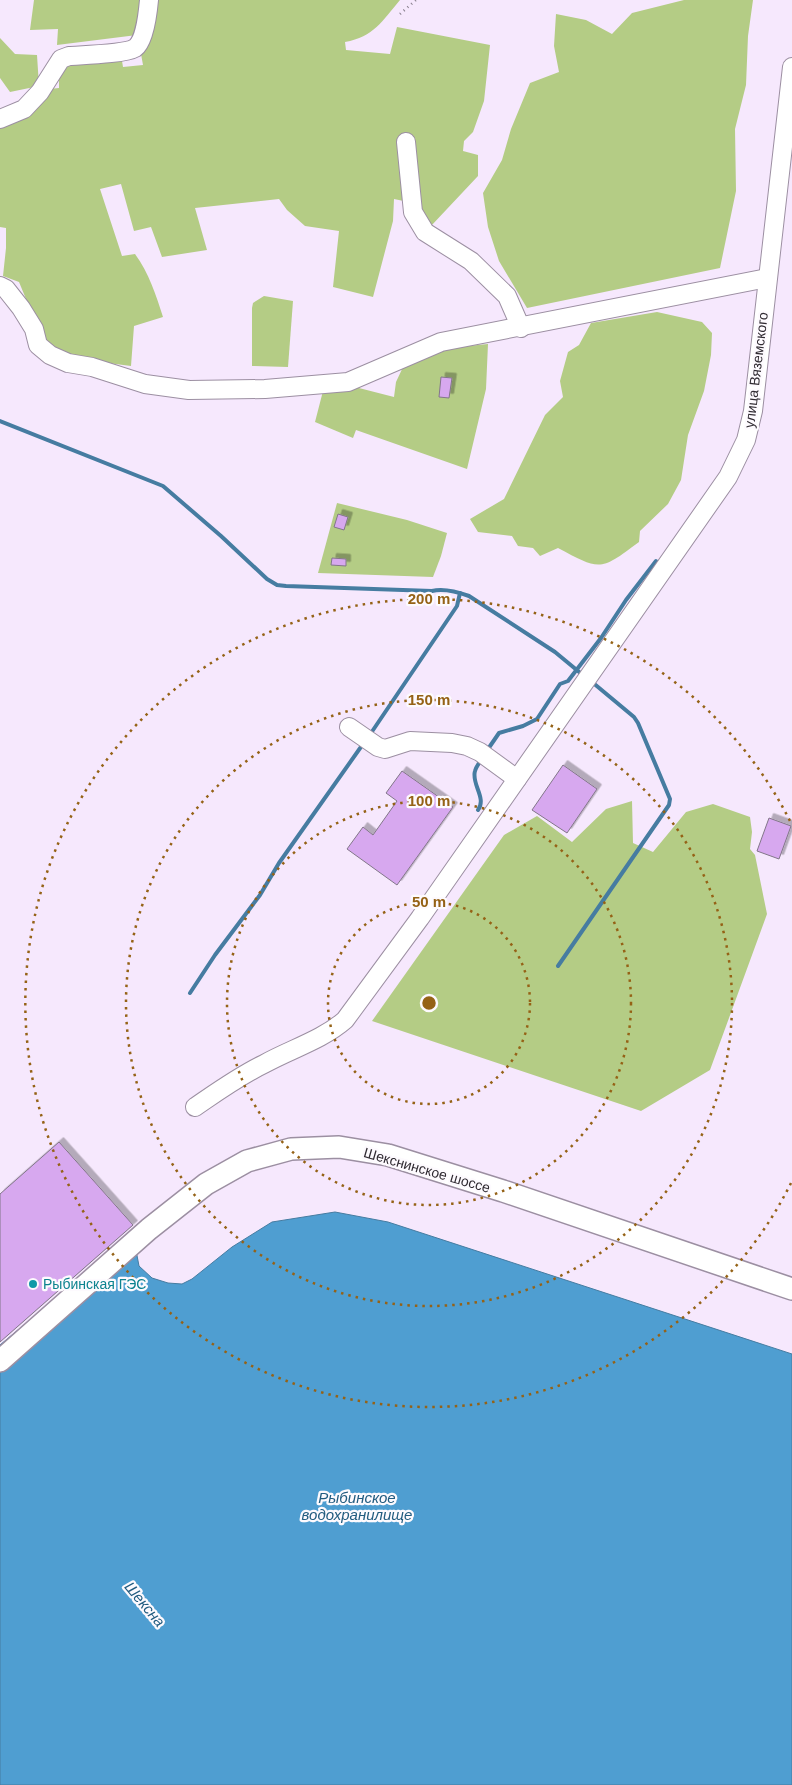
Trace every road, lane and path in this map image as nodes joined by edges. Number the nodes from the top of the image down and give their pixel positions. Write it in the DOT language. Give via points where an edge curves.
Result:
graph roads {
  1 [pos="149,0"];
  2 [pos="416,0"];
  3 [pos="400,14"];
  4 [pos="792,68"];
  5 [pos="0,119"];
  6 [pos="406,142"];
  7 [pos="786,159"];
  8 [pos="767,278"];
  9 [pos="0,286"];
  10 [pos="521,328"];
  11 [pos="349,727"];
  12 [pos="517,778"];
  13 [pos="195,1107"];
  14 [pos="792,1289"];
  15 [pos="0,1361"];
  1 -- 5 [label="street" via="142,39 135,48 61,59 40,92 24,109"];
  2 -- 3 [label="path"];
  4 -- 7 [label="street, улица Вяземского"];
  6 -- 10 [label="street" via="413,212 425,232 471,260 506,296"];
  7 -- 8 [label="street, улица Вяземского"];
  8 -- 10 [label="street"];
  8 -- 12 [label="street, улица Вяземского" via="755,394 742,452 720,491"];
  9 -- 10 [label="street" via="21,308 34,329 38,345 50,355 68,364 92,367 145,384 189,390 265,389 348,382 441,342"];
  11 -- 12 [label="street" via="385,749 410,741 467,746"];
  12 -- 13 [label="street, улица Вяземского" via="345,1020 310,1043 244,1074"];
  14 -- 15 [label="main road, Шекснинское шоссе" via="388,1155 339,1147 291,1149 247,1161 206,1184 149,1229"];
}
